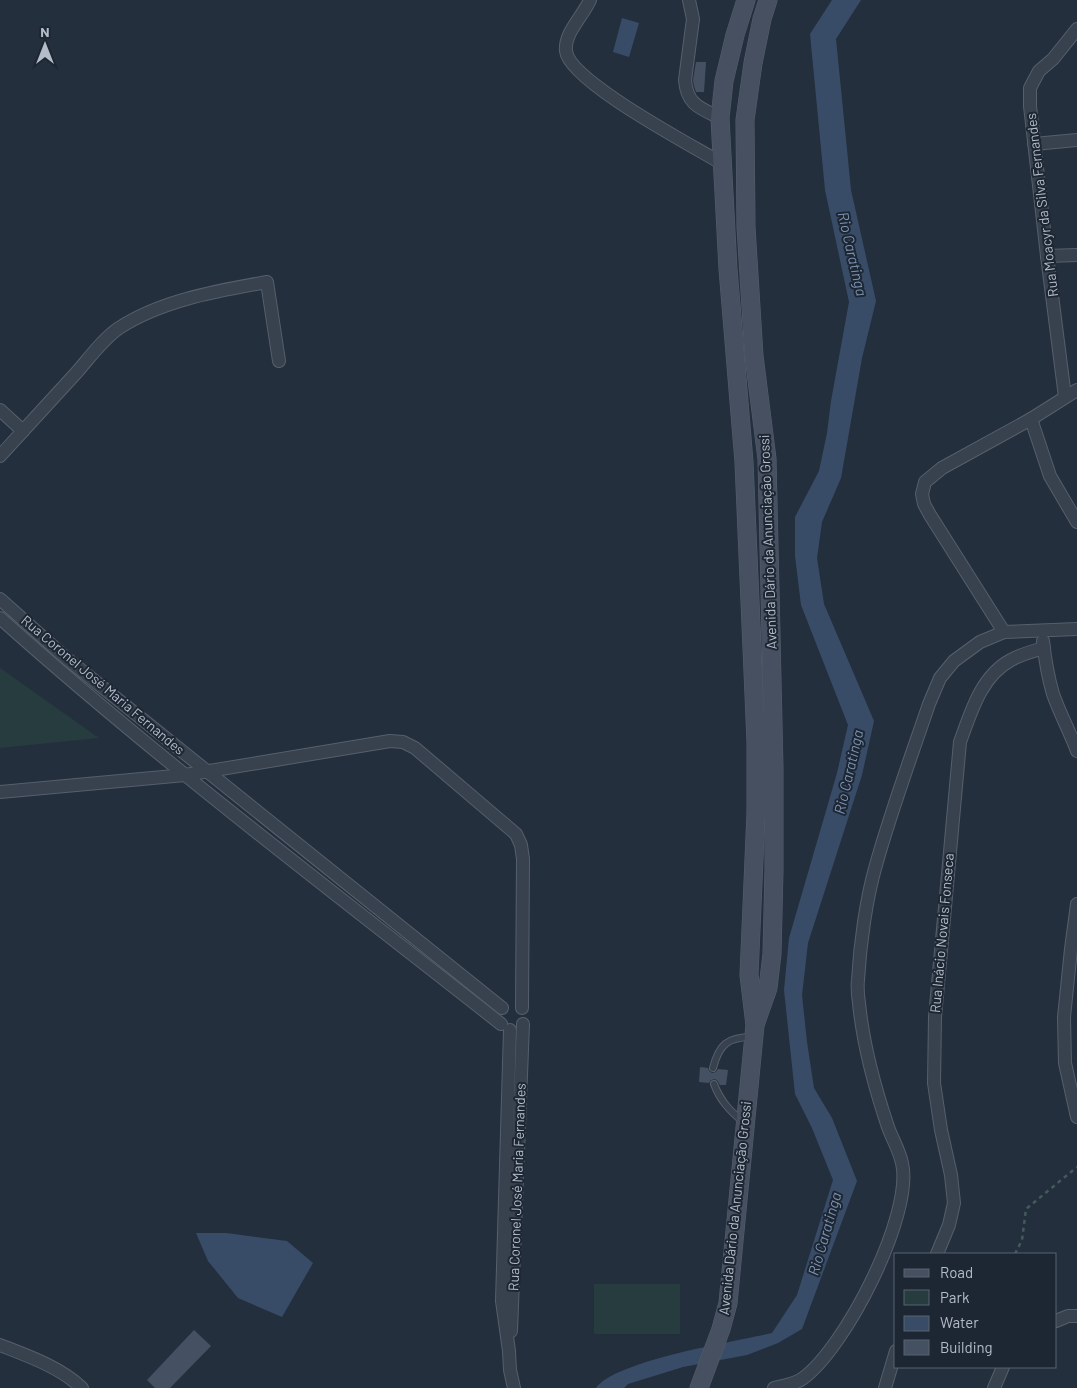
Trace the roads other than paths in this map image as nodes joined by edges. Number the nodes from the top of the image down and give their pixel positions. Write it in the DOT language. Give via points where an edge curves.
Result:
graph roads {
  1 [pos="590,0"];
  2 [pos="689,0"];
  3 [pos="746,0"];
  4 [pos="768,0"];
  5 [pos="1077,29"];
  6 [pos="720,118"];
  7 [pos="1077,140"];
  8 [pos="1034,144"];
  9 [pos="721,163"];
  10 [pos="1077,254"];
  11 [pos="1047,256"];
  12 [pos="279,361"];
  13 [pos="1077,390"];
  14 [pos="1065,397"];
  15 [pos="0,410"];
  16 [pos="1031,420"];
  17 [pos="23,431"];
  18 [pos="0,456"];
  19 [pos="767,459"];
  20 [pos="744,462"];
  21 [pos="1077,522"];
  22 [pos="0,599"];
  23 [pos="0,618"];
  24 [pos="1077,622"];
  25 [pos="1071,630"];
  26 [pos="1042,631"];
  27 [pos="1004,632"];
  28 [pos="1044,648"];
  29 [pos="1077,751"];
  30 [pos="183,752"];
  31 [pos="166,761"];
  32 [pos="206,771"];
  33 [pos="185,775"];
  34 [pos="0,792"];
  35 [pos="1077,904"];
  36 [pos="1074,953"];
  37 [pos="502,1008"];
  38 [pos="522,1008"];
  39 [pos="523,1024"];
  40 [pos="506,1027"];
  41 [pos="754,1031"];
  42 [pos="713,1068"];
  43 [pos="714,1084"];
  44 [pos="1077,1117"];
  45 [pos="745,1124"];
  46 [pos="937,1253"];
  47 [pos="1077,1316"];
  48 [pos="1057,1322"];
  49 [pos="0,1344"];
  50 [pos="509,1351"];
  51 [pos="894,1358"];
  52 [pos="1003,1368"];
  53 [pos="82,1388"];
  54 [pos="514,1388"];
  55 [pos="699,1388"];
  56 [pos="774,1388"];
  57 [pos="885,1388"];
  58 [pos="994,1388"];
  1 -- 9 [label="street" via="568,37 565,50 577,70 625,107"];
  2 -- 6 [label="street" via="693,19 686,90 689,99 698,107"];
  3 -- 6 [label="main road, Avenida Dário da Anunciação Grossi" via="724,81"];
  4 -- 19 [label="main road, Avenida Dário da Anunciação Grossi" via="753,64 745,120 746,227 754,356"];
  5 -- 8 [label="street, Rua Moacyr da Silva Fernandes" via="1039,71 1030,88"];
  6 -- 9 [label="main road, Avenida Dário da Anunciação Grossi"];
  7 -- 8 [label="street"];
  8 -- 11 [label="street, Rua Moacyr da Silva Fernandes"];
  9 -- 20 [label="main road, Avenida Dário da Anunciação Grossi"];
  10 -- 11 [label="street"];
  11 -- 14 [label="street, Rua Moacyr da Silva Fernandes"];
  12 -- 17 [label="street" via="267,282 220,290 137,318 117,330"];
  13 -- 14 [label="street"];
  14 -- 16 [label="street"];
  15 -- 17 [label="street"];
  16 -- 21 [label="street" via="1050,476"];
  16 -- 27 [label="street" via="942,468 925,482 922,494 924,504"];
  17 -- 18 [label="street"];
  19 -- 20 [label="main road"];
  19 -- 41 [label="main road, Avenida Dário da Anunciação Grossi" via="774,869 768,988"];
  20 -- 41 [label="main road, Avenida Dário da Anunciação Grossi" via="756,741 749,974"];
  22 -- 30 [label="street, Rua Coronel José Maria Fernandes" via="66,658"];
  23 -- 31 [label="street"];
  24 -- 25 [label="street"];
  25 -- 26 [label="street"];
  26 -- 27 [label="street"];
  26 -- 28 [label="street"];
  27 -- 56 [label="street" via="980,642 954,661 940,678 875,867 864,924 857,983 861,1018 871,1070 902,1163 903,1190 895,1222 856,1312 837,1342 819,1365 801,1380"];
  28 -- 29 [label="street" via="1054,696"];
  28 -- 46 [label="street, Rua Inácio Novais Fonseca" via="1010,660 990,677 974,702 960,742 935,1018 934,1083 954,1203"];
  30 -- 31 [label="street" via="168,755"];
  30 -- 32 [label="street, Rua Coronel José Maria Fernandes"];
  31 -- 33 [label="street"];
  32 -- 33 [label="street"];
  32 -- 37 [label="street, Rua Coronel José Maria Fernandes"];
  32 -- 38 [label="street" via="390,741 403,742 415,748 516,834 521,845"];
  33 -- 34 [label="street"];
  33 -- 40 [label="street"];
  35 -- 36 [label="street"];
  36 -- 44 [label="street" via="1064,1017 1065,1063"];
  37 -- 38 [label="street" via="514,1004"];
  37 -- 40 [label="street" via="499,1016"];
  38 -- 39 [label="street"];
  39 -- 40 [label="street" via="516,1030"];
  39 -- 50 [label="street, Rua Coronel José Maria Fernandes"];
  40 -- 50 [label="street, Rua Coronel José Maria Fernandes" via="502,1301"];
  41 -- 42 [label="lane" via="722,1046"];
  41 -- 45 [label="main road, Avenida Dário da Anunciação Grossi"];
  43 -- 45 [label="lane" via="726,1108"];
  45 -- 55 [label="main road, Avenida Dário da Anunciação Grossi" via="728,1303"];
  47 -- 48 [label="street"];
  49 -- 53 [label="street" via="61,1373"];
  50 -- 54 [label="street, Rua Coronel José Maria Fernandes"];
  51 -- 57 [label="street"];
  52 -- 58 [label="street"];
}
